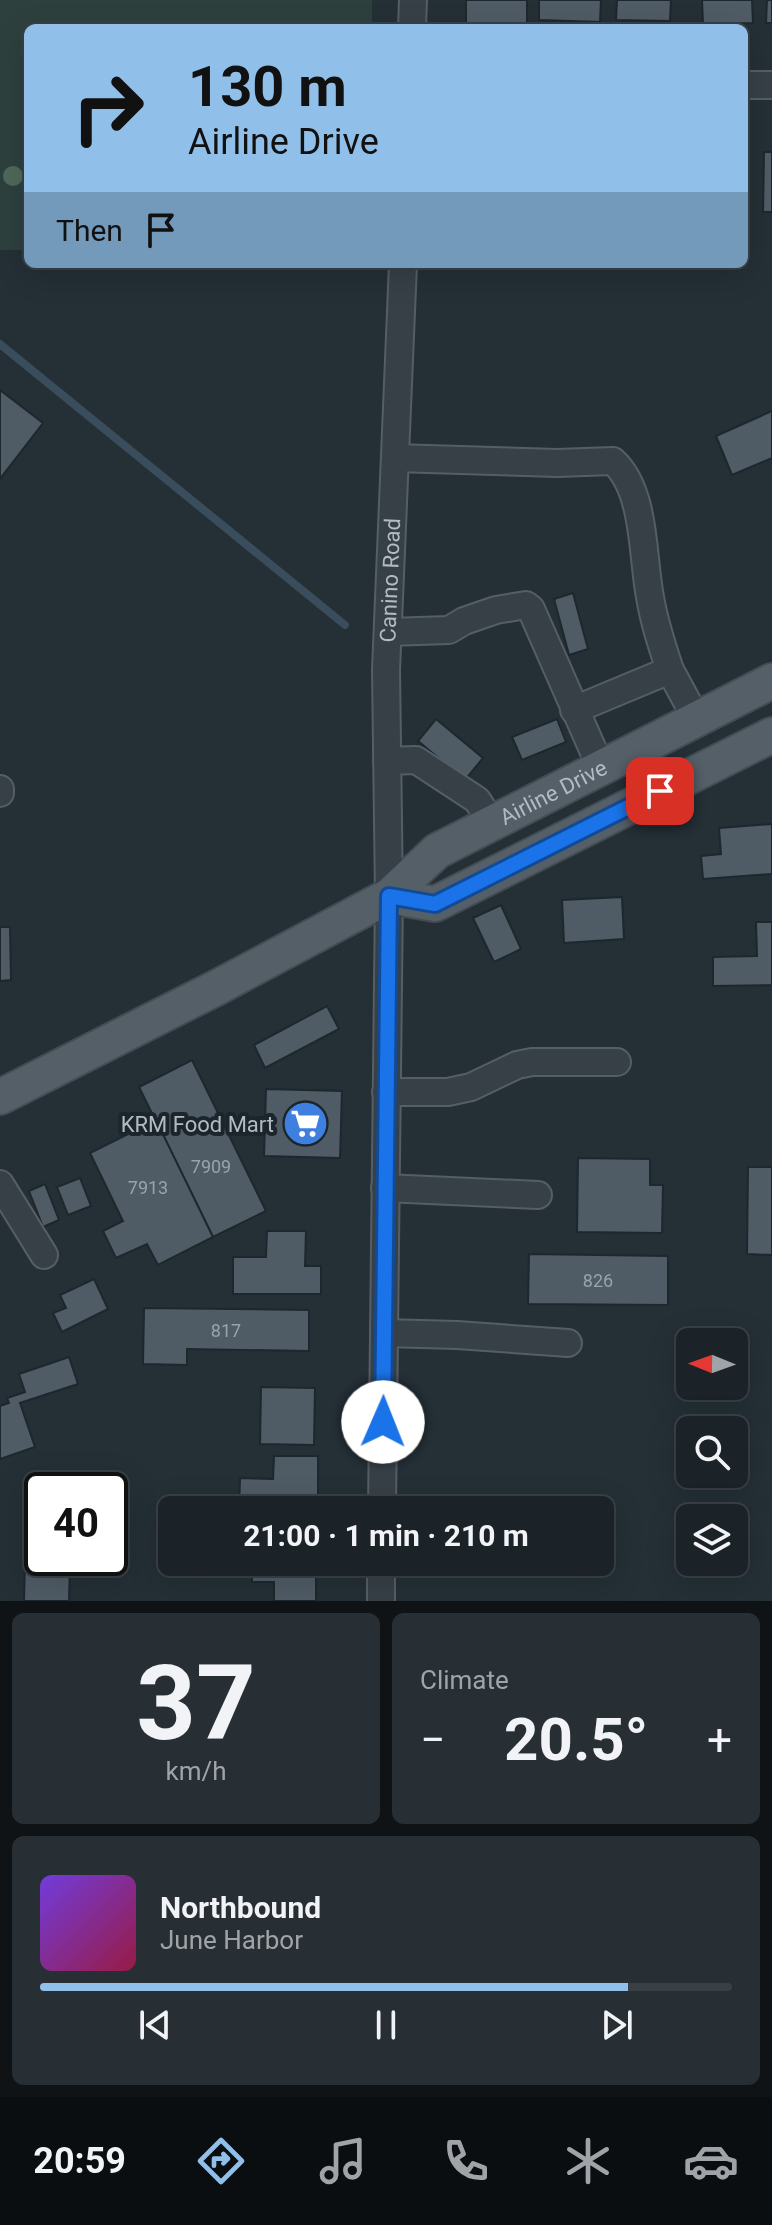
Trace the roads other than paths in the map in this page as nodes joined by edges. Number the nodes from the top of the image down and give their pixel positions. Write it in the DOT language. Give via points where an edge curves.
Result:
graph roads {
  1 [pos="413,0"];
  2 [pos="412,24"];
  3 [pos="748,85"];
  4 [pos="772,85"];
  5 [pos="403,268"];
  6 [pos="395,458"];
  7 [pos="388,632"];
  8 [pos="670,670"];
  9 [pos="772,681"];
  10 [pos="574,710"];
  11 [pos="697,720"];
  12 [pos="772,735"];
  13 [pos="387,761"];
  14 [pos="601,768"];
  15 [pos="492,823"];
  16 [pos="389,896"];
  17 [pos="617,1062"];
  18 [pos="386,1092"];
  19 [pos="0,1097"];
  20 [pos="0,1184"];
  21 [pos="385,1188"];
  22 [pos="538,1195"];
  23 [pos="44,1255"];
  24 [pos="384,1333"];
  25 [pos="568,1343"];
  26 [pos="382,1496"];
  27 [pos="381,1576"];
  28 [pos="381,1601"];
  1 -- 2 [label="street"];
  3 -- 4 [label="street"];
  5 -- 6 [label="street, Canino Road"];
  6 -- 7 [label="street, Canino Road"];
  6 -- 8 [label="street" via="613,461 633,495 650,597"];
  7 -- 10 [label="street" via="449,630 496,610 526,605"];
  7 -- 13 [label="street, Canino Road"];
  8 -- 10 [label="street"];
  8 -- 11 [label="street"];
  9 -- 11 [label="main road, Airline Drive"];
  10 -- 14 [label="street"];
  11 -- 14 [label="main road, Airline Drive"];
  12 -- 16 [label="main road, Airline Drive" via="435,904"];
  13 -- 15 [label="street" via="416,760 477,800"];
  13 -- 16 [label="street, Canino Road"];
  14 -- 15 [label="main road, Airline Drive"];
  15 -- 16 [label="main road, Airline Drive" via="437,851"];
  16 -- 18 [label="street, Canino Road"];
  16 -- 19 [label="main road, Airline Drive"];
  17 -- 18 [label="street" via="532,1062 448,1092"];
  18 -- 21 [label="street, Canino Road"];
  20 -- 23 [label="street"];
  21 -- 22 [label="street"];
  21 -- 24 [label="street, Canino Road"];
  24 -- 25 [label="street"];
  24 -- 26 [label="street, Canino Road"];
  27 -- 28 [label="street"];
}
